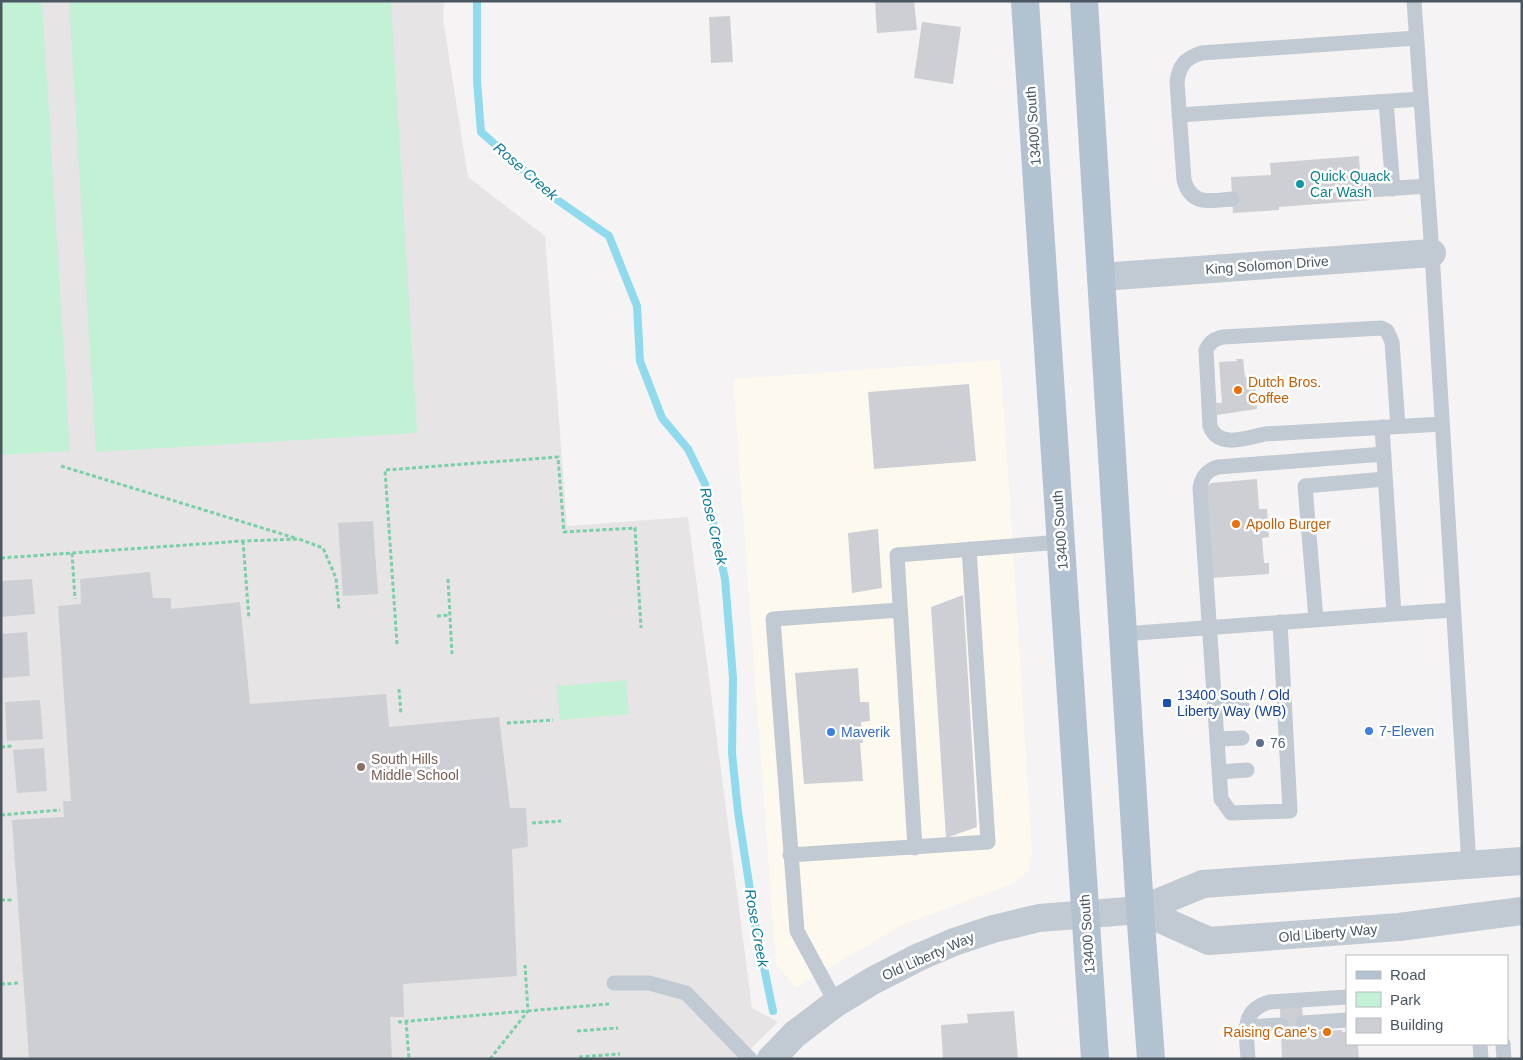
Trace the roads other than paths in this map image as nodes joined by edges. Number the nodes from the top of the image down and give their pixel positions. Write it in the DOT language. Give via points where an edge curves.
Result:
graph roads {
  1 [pos="1025,1"];
  2 [pos="1084,1"];
  3 [pos="1414,1"];
  4 [pos="1416,38"];
  5 [pos="1421,100"];
  6 [pos="1386,102"];
  7 [pos="1179,115"];
  8 [pos="1427,186"];
  9 [pos="1393,188"];
  10 [pos="1369,190"];
  11 [pos="1232,200"];
  12 [pos="1432,254"];
  13 [pos="1101,277"];
  14 [pos="1442,424"];
  15 [pos="1398,426"];
  16 [pos="1382,427"];
  17 [pos="1384,454"];
  18 [pos="1385,480"];
  19 [pos="1061,542"];
  20 [pos="969,549"];
  21 [pos="900,610"];
  22 [pos="1453,610"];
  23 [pos="1394,614"];
  24 [pos="1316,619"];
  25 [pos="1280,622"];
  26 [pos="1210,627"];
  27 [pos="1123,634"];
  28 [pos="1242,706"];
  29 [pos="1215,708"];
  30 [pos="1242,738"];
  31 [pos="1218,739"];
  32 [pos="1247,770"];
  33 [pos="1219,772"];
  34 [pos="915,848"];
  35 [pos="790,855"];
  36 [pos="1522,861"];
  37 [pos="1469,865"];
  38 [pos="1140,910"];
  39 [pos="1522,911"];
  40 [pos="1085,914"];
  41 [pos="614,983"];
  42 [pos="1346,997"];
  43 [pos="836,1003"];
  44 [pos="1346,1020"];
  45 [pos="1303,1023"];
  46 [pos="1281,1024"];
  47 [pos="1246,1027"];
  48 [pos="1480,1045"];
  49 [pos="1503,1045"];
  50 [pos="750,1059"];
  51 [pos="771,1059"];
  52 [pos="1095,1059"];
  53 [pos="1151,1059"];
  54 [pos="1248,1059"];
  55 [pos="1481,1059"];
  56 [pos="1504,1059"];
  1 -- 19 [label="main road, 13400 South"];
  2 -- 13 [label="main road"];
  3 -- 4 [label="lane"];
  4 -- 5 [label="lane"];
  4 -- 7 [label="lane" via="1191,56 1178,72"];
  5 -- 6 [label="lane"];
  5 -- 8 [label="lane"];
  6 -- 7 [label="lane"];
  6 -- 9 [label="lane"];
  7 -- 11 [label="lane" via="1186,188 1199,200"];
  8 -- 9 [label="lane"];
  8 -- 12 [label="lane"];
  9 -- 10 [label="lane"];
  12 -- 13 [label="street, King Solomon Drive"];
  12 -- 14 [label="lane"];
  13 -- 27 [label="main road"];
  14 -- 15 [label="lane"];
  14 -- 22 [label="lane"];
  15 -- 16 [label="lane"];
  15 -- 16 [label="lane" via="1392,342 1381,328 1215,338 1206,350 1210,426 1218,439"];
  16 -- 17 [label="lane"];
  17 -- 18 [label="lane"];
  17 -- 26 [label="lane" via="1218,467 1205,474 1200,488"];
  18 -- 23 [label="lane"];
  18 -- 24 [label="lane" via="1305,486"];
  19 -- 20 [label="lane"];
  19 -- 40 [label="main road, 13400 South"];
  20 -- 21 [label="lane" via="896,555"];
  20 -- 34 [label="lane" via="988,842"];
  21 -- 34 [label="lane"];
  21 -- 35 [label="lane" via="773,619"];
  22 -- 23 [label="lane"];
  22 -- 37 [label="lane"];
  23 -- 24 [label="lane"];
  24 -- 25 [label="lane"];
  25 -- 26 [label="lane"];
  25 -- 33 [label="lane" via="1278,704 1281,767 1290,811 1231,813 1221,798"];
  26 -- 27 [label="lane"];
  26 -- 29 [label="lane"];
  27 -- 38 [label="main road"];
  28 -- 29 [label="lane"];
  29 -- 31 [label="lane"];
  30 -- 31 [label="lane"];
  31 -- 33 [label="lane"];
  32 -- 33 [label="lane"];
  34 -- 35 [label="lane"];
  35 -- 43 [label="lane" via="797,931"];
  36 -- 37 [label="street, Old Liberty Way"];
  37 -- 38 [label="street, Old Liberty Way" via="1203,884"];
  38 -- 39 [label="street, Old Liberty Way" via="1209,942 1399,927"];
  38 -- 40 [label="street, Old Liberty Way"];
  38 -- 53 [label="main road"];
  40 -- 43 [label="street, Old Liberty Way" via="1039,918 954,942 882,976"];
  40 -- 52 [label="main road, 13400 South"];
  41 -- 50 [label="lane" via="649,983 686,993"];
  42 -- 47 [label="lane" via="1260,1004 1253,1010"];
  43 -- 51 [label="street, Old Liberty Way" via="796,1034"];
  44 -- 45 [label="lane"];
  46 -- 47 [label="lane"];
  47 -- 54 [label="lane"];
  48 -- 55 [label="lane"];
  49 -- 56 [label="lane"];
}
